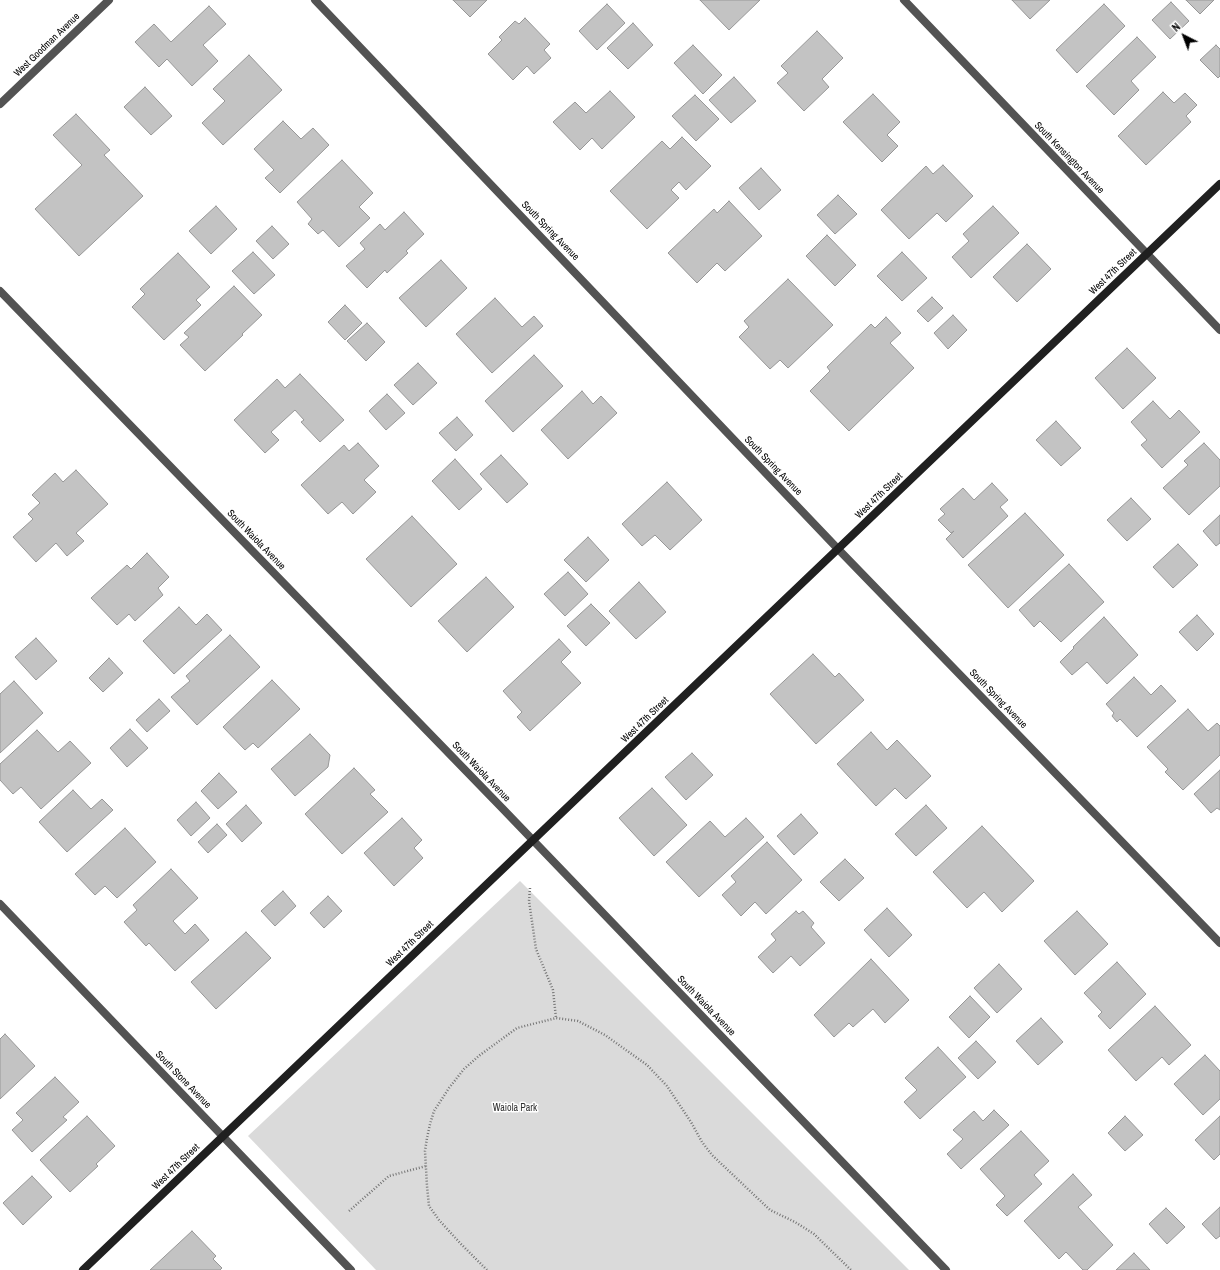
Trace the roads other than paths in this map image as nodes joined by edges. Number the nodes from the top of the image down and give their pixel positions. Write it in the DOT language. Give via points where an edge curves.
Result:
graph roads {
  1 [pos="109,0"];
  2 [pos="315,0"];
  3 [pos="904,0"];
  4 [pos="0,104"];
  5 [pos="1220,184"];
  6 [pos="1147,254"];
  7 [pos="0,291"];
  8 [pos="1220,330"];
  9 [pos="838,549"];
  10 [pos="533,840"];
  11 [pos="0,904"];
  12 [pos="1220,943"];
  13 [pos="223,1136"];
  14 [pos="83,1270"];
  15 [pos="351,1270"];
  16 [pos="946,1270"];
  1 -- 4 [label="street, West Goodman Avenue"];
  2 -- 9 [label="street, South Spring Avenue"];
  3 -- 6 [label="street, South Kensington Avenue"];
  5 -- 6 [label="main road, West 47th Street"];
  6 -- 8 [label="street, South Kensington Avenue"];
  6 -- 9 [label="main road, West 47th Street"];
  7 -- 10 [label="street, South Waiola Avenue"];
  9 -- 10 [label="main road, West 47th Street"];
  9 -- 12 [label="street, South Spring Avenue"];
  10 -- 13 [label="main road, West 47th Street"];
  10 -- 16 [label="street, South Waiola Avenue"];
  11 -- 13 [label="street, South Stone Avenue"];
  13 -- 14 [label="main road, West 47th Street"];
  13 -- 15 [label="street, South Stone Avenue"];
}
